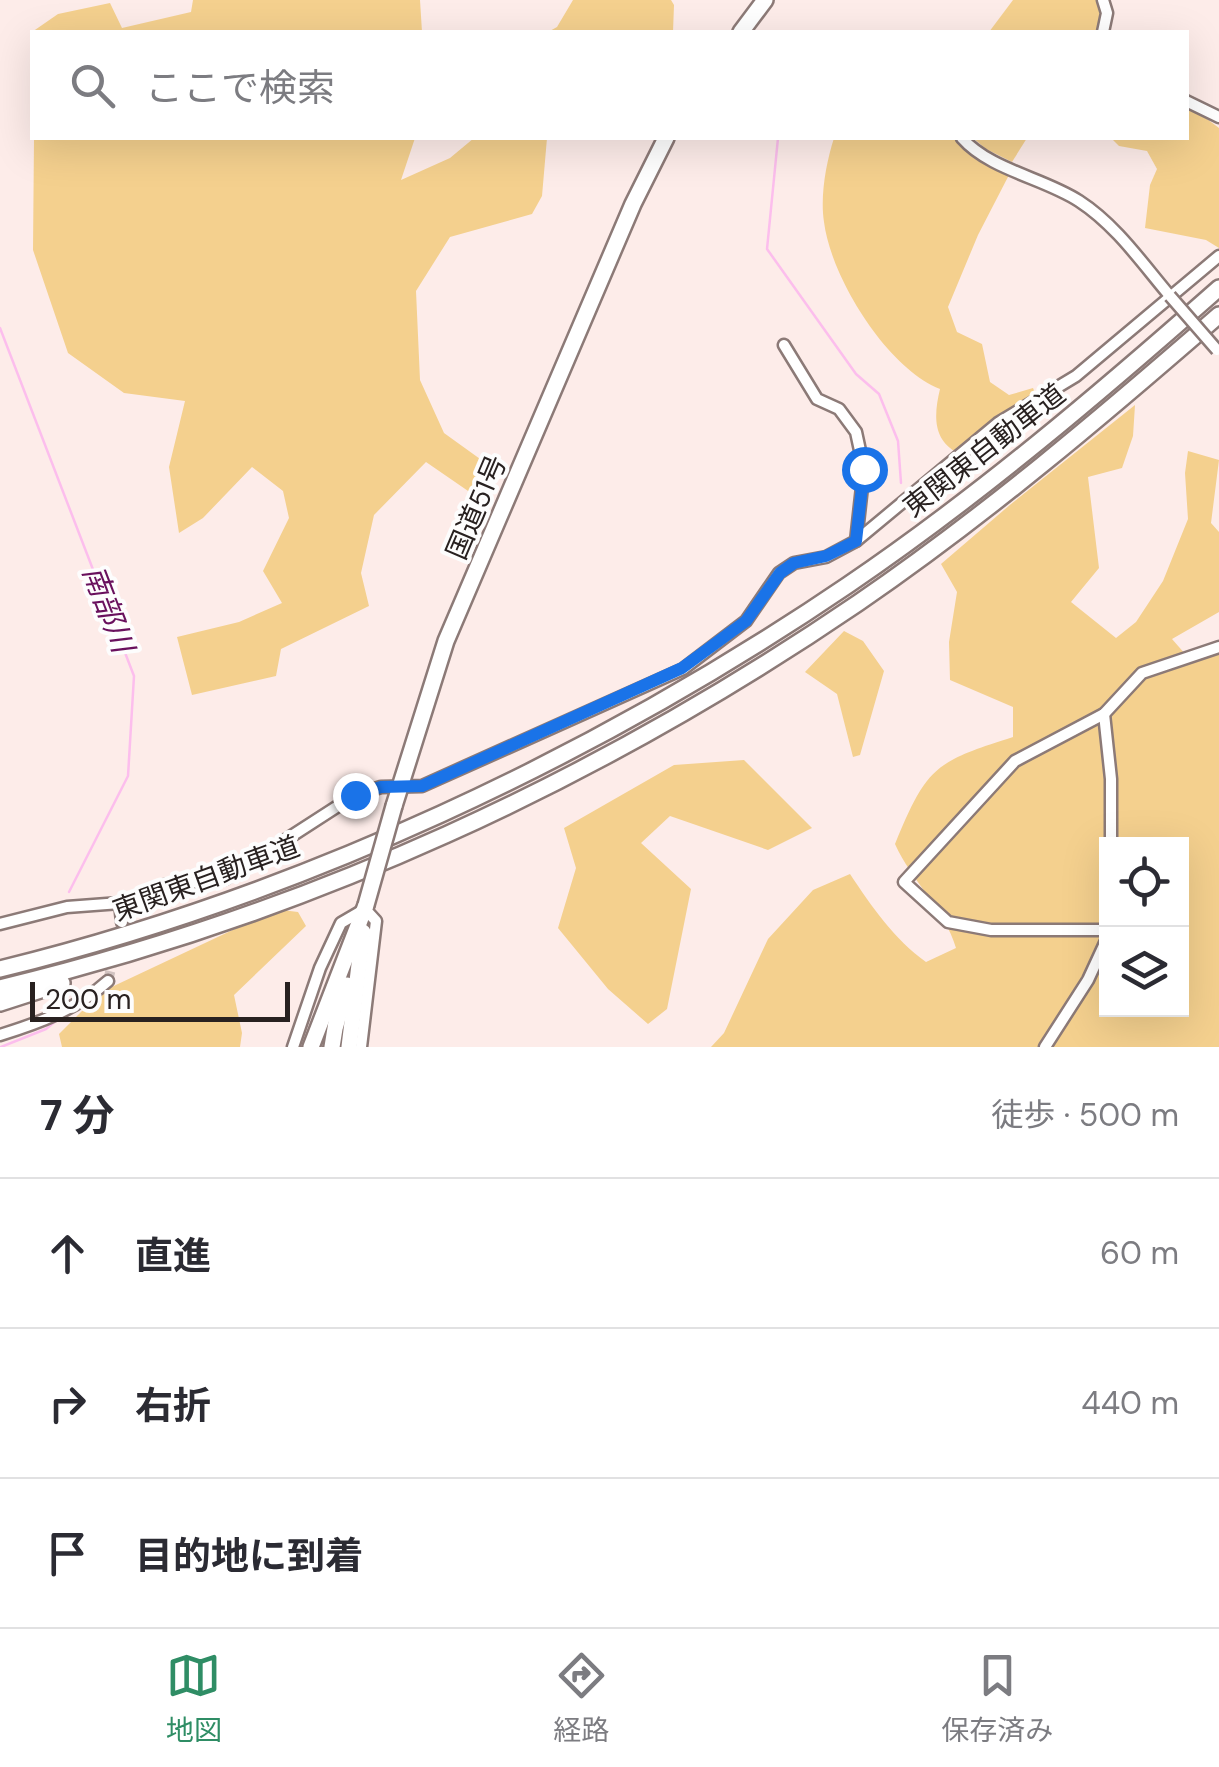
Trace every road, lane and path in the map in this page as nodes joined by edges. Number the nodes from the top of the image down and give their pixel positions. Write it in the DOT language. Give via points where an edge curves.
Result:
graph roads {
  1 [pos="765,0"];
  2 [pos="1103,0"];
  3 [pos="743,30"];
  4 [pos="1104,30"];
  5 [pos="1189,102"];
  6 [pos="1219,117"];
  7 [pos="665,140"];
  8 [pos="965,140"];
  9 [pos="1219,256"];
  10 [pos="1219,288"];
  11 [pos="1170,296"];
  12 [pos="1219,315"];
  13 [pos="784,345"];
  14 [pos="1218,351"];
  15 [pos="856,541"];
  16 [pos="1219,647"];
  17 [pos="1104,714"];
  18 [pos="399,789"];
  19 [pos="1111,837"];
  20 [pos="120,904"];
  21 [pos="366,907"];
  22 [pos="122,922"];
  23 [pos="0,924"];
  24 [pos="1099,930"];
  25 [pos="361,942"];
  26 [pos="139,951"];
  27 [pos="1099,956"];
  28 [pos="0,968"];
  29 [pos="340,974"];
  30 [pos="108,981"];
  31 [pos="0,988"];
  32 [pos="0,1002"];
  33 [pos="336,1025"];
  34 [pos="0,1034"];
  35 [pos="292,1047"];
  36 [pos="311,1047"];
  37 [pos="332,1047"];
  38 [pos="349,1047"];
  39 [pos="362,1047"];
  40 [pos="1045,1047"];
  1 -- 3 [label="highway"];
  2 -- 4 [label="street"];
  5 -- 6 [label="street"];
  7 -- 18 [label="highway, 国道51号" via="446,641"];
  8 -- 11 [label="street" via="1097,213"];
  9 -- 11 [label="street"];
  10 -- 28 [label="highway, 東関東自動車道" via="1090,400 850,584 564,754 242,895"];
  11 -- 14 [label="street, bridge"];
  11 -- 15 [label="street" via="1076,376 998,424"];
  12 -- 26 [label="highway, 東関東自動車道" via="1118,404 861,601 650,734 468,826 320,888"];
  13 -- 15 [label="street" via="817,399 839,409 856,432 864,469"];
  15 -- 18 [label="street" via="780,573 746,621 682,668 422,786"];
  16 -- 17 [label="street" via="1142,673"];
  17 -- 19 [label="street"];
  17 -- 24 [label="street" via="1014,761 904,882 948,922 991,930"];
  18 -- 20 [label="street" via="355,795 225,879 165,885"];
  18 -- 21 [label="highway, 国道51号, bridge"];
  20 -- 22 [label="street"];
  20 -- 23 [label="street" via="66,906"];
  21 -- 25 [label="highway, 国道51号"];
  21 -- 29 [label="highway, 国道51号"];
  21 -- 35 [label="street" via="341,923"];
  21 -- 39 [label="street" via="376,921"];
  25 -- 33 [label="highway"];
  25 -- 38 [label="highway, 国道51号"];
  26 -- 31 [label="highway, 東関東自動車道"];
  26 -- 32 [label="highway"];
  27 -- 40 [label="street"];
  29 -- 33 [label="highway"];
  29 -- 36 [label="highway, 国道51号"];
  30 -- 34 [label="street" via="59,1014"];
  33 -- 37 [label="highway"];
}
